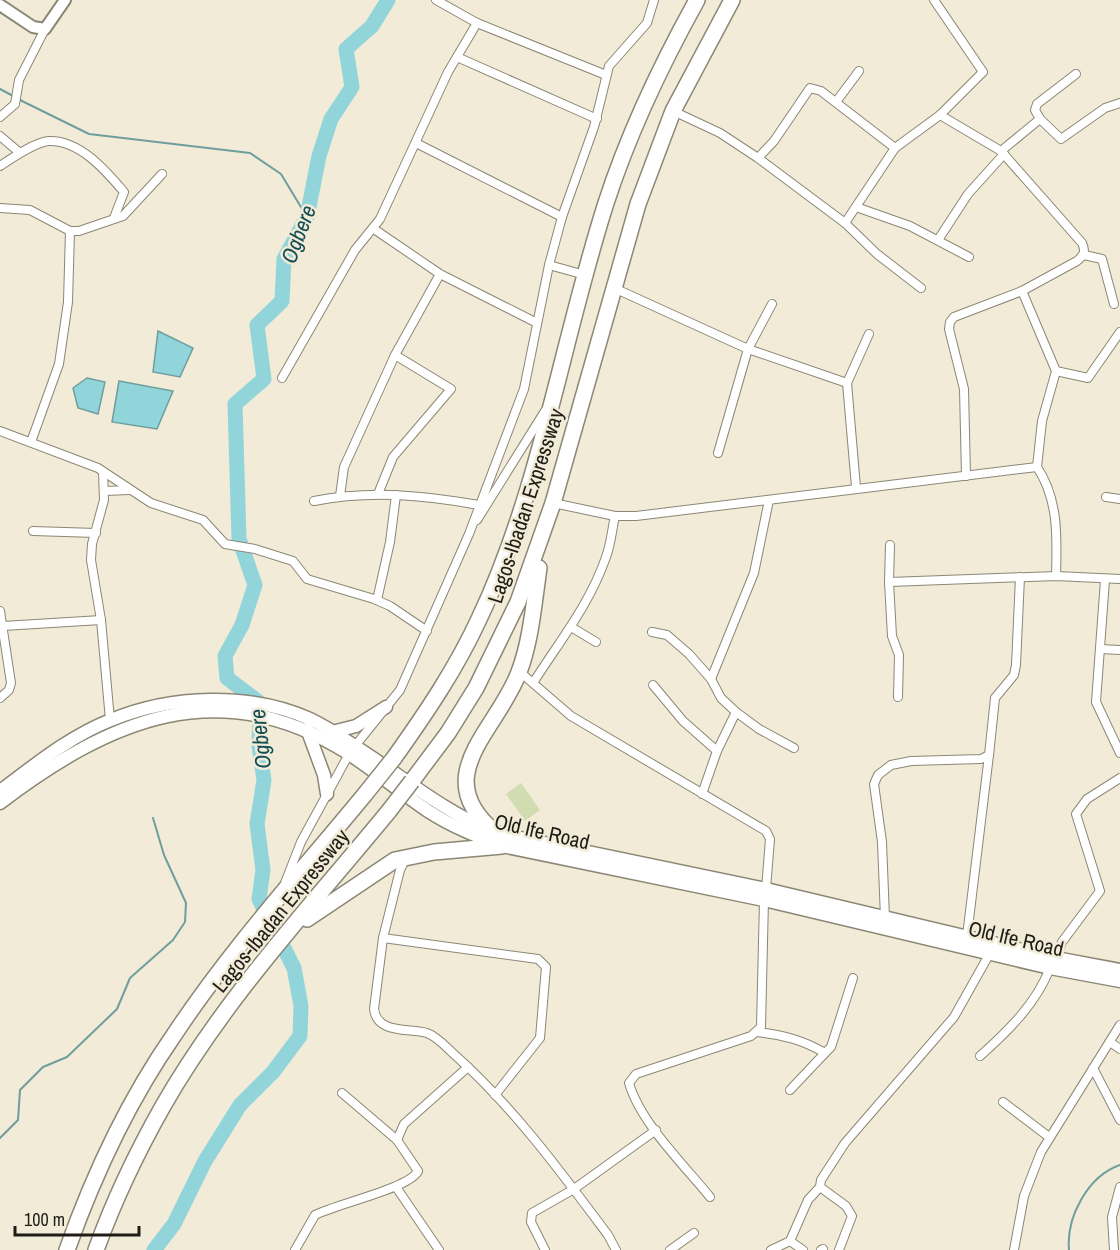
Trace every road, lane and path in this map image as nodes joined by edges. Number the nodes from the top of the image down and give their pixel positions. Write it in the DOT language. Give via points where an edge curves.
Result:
graph roads {
  1 [pos="65,0"];
  2 [pos="438,0"];
  3 [pos="654,0"];
  4 [pos="697,0"];
  5 [pos="732,0"];
  6 [pos="934,0"];
  7 [pos="0,5"];
  8 [pos="477,23"];
  9 [pos="45,29"];
  10 [pos="457,57"];
  11 [pos="859,71"];
  12 [pos="1076,74"];
  13 [pos="606,75"];
  14 [pos="836,102"];
  15 [pos="1120,103"];
  16 [pos="673,111"];
  17 [pos="940,115"];
  18 [pos="0,117"];
  19 [pos="597,118"];
  20 [pos="1040,119"];
  21 [pos="0,136"];
  22 [pos="416,143"];
  23 [pos="895,148"];
  24 [pos="20,153"];
  25 [pos="1002,153"];
  26 [pos="758,158"];
  27 [pos="0,166"];
  28 [pos="162,174"];
  29 [pos="856,207"];
  30 [pos="0,208"];
  31 [pos="562,217"];
  32 [pos="114,218"];
  33 [pos="845,223"];
  34 [pos="374,229"];
  35 [pos="70,231"];
  36 [pos="938,240"];
  37 [pos="1084,255"];
  38 [pos="969,257"];
  39 [pos="549,266"];
  40 [pos="440,274"];
  41 [pos="586,275"];
  42 [pos="614,288"];
  43 [pos="921,288"];
  44 [pos="1022,291"];
  45 [pos="772,304"];
  46 [pos="1114,304"];
  47 [pos="537,323"];
  48 [pos="1120,332"];
  49 [pos="869,334"];
  50 [pos="748,349"];
  51 [pos="395,355"];
  52 [pos="1056,370"];
  53 [pos="282,378"];
  54 [pos="847,383"];
  55 [pos="552,401"];
  56 [pos="0,431"];
  57 [pos="31,442"];
  58 [pos="718,453"];
  59 [pos="1037,467"];
  60 [pos="103,472"];
  61 [pos="966,476"];
  62 [pos="856,487"];
  63 [pos="130,490"];
  64 [pos="105,491"];
  65 [pos="378,494"];
  66 [pos="396,495"];
  67 [pos="340,496"];
  68 [pos="1106,497"];
  69 [pos="1120,499"];
  70 [pos="769,500"];
  71 [pos="314,501"];
  72 [pos="553,503"];
  73 [pos="479,505"];
  74 [pos="615,516"];
  75 [pos="33,531"];
  76 [pos="96,532"];
  77 [pos="468,534"];
  78 [pos="542,538"];
  79 [pos="890,545"];
  80 [pos="1056,576"];
  81 [pos="1020,577"];
  82 [pos="1120,579"];
  83 [pos="1105,580"];
  84 [pos="889,582"];
  85 [pos="376,600"];
  86 [pos="0,611"];
  87 [pos="101,620"];
  88 [pos="3,626"];
  89 [pos="572,627"];
  90 [pos="428,631"];
  91 [pos="652,632"];
  92 [pos="596,642"];
  93 [pos="1100,650"];
  94 [pos="1120,650"];
  95 [pos="520,672"];
  96 [pos="711,679"];
  97 [pos="533,683"];
  98 [pos="652,685"];
  99 [pos="898,696"];
  100 [pos="0,698"];
  101 [pos="244,706"];
  102 [pos="386,707"];
  103 [pos="736,712"];
  104 [pos="275,713"];
  105 [pos="110,720"];
  106 [pos="307,729"];
  107 [pos="332,732"];
  108 [pos="794,748"];
  109 [pos="352,750"];
  110 [pos="717,751"];
  111 [pos="1120,753"];
  112 [pos="989,755"];
  113 [pos="1120,778"];
  114 [pos="0,791"];
  115 [pos="327,794"];
  116 [pos="702,794"];
  117 [pos="0,803"];
  118 [pos="499,839"];
  119 [pos="408,856"];
  120 [pos="765,895"];
  121 [pos="279,898"];
  122 [pos="791,901"];
  123 [pos="885,918"];
  124 [pos="290,931"];
  125 [pos="967,936"];
  126 [pos="383,938"];
  127 [pos="990,953"];
  128 [pos="1053,963"];
  129 [pos="1120,970"];
  130 [pos="853,978"];
  131 [pos="1120,981"];
  132 [pos="1120,1025"];
  133 [pos="757,1032"];
  134 [pos="1110,1042"];
  135 [pos="1120,1049"];
  136 [pos="825,1053"];
  137 [pos="980,1056"];
  138 [pos="468,1067"];
  139 [pos="1093,1068"];
  140 [pos="790,1090"];
  141 [pos="342,1093"];
  142 [pos="495,1095"];
  143 [pos="1003,1102"];
  144 [pos="1120,1120"];
  145 [pos="656,1130"];
  146 [pos="1049,1137"];
  147 [pos="397,1140"];
  148 [pos="396,1186"];
  149 [pos="820,1187"];
  150 [pos="1120,1187"];
  151 [pos="574,1189"];
  152 [pos="710,1197"];
  153 [pos="1116,1218"];
  154 [pos="694,1233"];
  155 [pos="789,1241"];
  156 [pos="67,1250"];
  157 [pos="96,1250"];
  158 [pos="295,1250"];
  159 [pos="439,1250"];
  160 [pos="545,1250"];
  161 [pos="616,1250"];
  162 [pos="670,1250"];
  163 [pos="771,1250"];
  164 [pos="803,1250"];
  165 [pos="839,1250"];
  166 [pos="1014,1250"];
  167 [pos="1114,1250"];
  1 -- 9 [label="street"];
  2 -- 8 [label="street"];
  3 -- 13 [label="street" via="646,23 609,66"];
  4 -- 41 [label="highway, Lagos-Ibadan Expressway" via="666,57 631,138"];
  5 -- 16 [label="highway, Lagos-Ibadan Expressway"];
  6 -- 17 [label="street" via="983,72"];
  7 -- 9 [label="street" via="33,27"];
  8 -- 10 [label="street"];
  8 -- 13 [label="street"];
  9 -- 18 [label="street" via="16,87 15,104"];
  10 -- 19 [label="street"];
  10 -- 22 [label="street"];
  11 -- 14 [label="street"];
  12 -- 20 [label="street" via="1037,104 1035,110"];
  13 -- 19 [label="street"];
  14 -- 23 [label="street"];
  14 -- 26 [label="street" via="810,88"];
  15 -- 20 [label="street" via="1105,108 1061,139"];
  16 -- 26 [label="street" via="720,133"];
  16 -- 42 [label="highway, Lagos-Ibadan Expressway" via="638,204"];
  17 -- 23 [label="street"];
  17 -- 25 [label="street"];
  19 -- 31 [label="street"];
  20 -- 25 [label="street"];
  21 -- 24 [label="street"];
  22 -- 31 [label="street"];
  22 -- 34 [label="street"];
  23 -- 29 [label="street"];
  24 -- 27 [label="street"];
  24 -- 32 [label="street" via="47,141 89,155 124,192"];
  25 -- 36 [label="street" via="968,194"];
  25 -- 37 [label="street" via="1083,243"];
  26 -- 33 [label="street"];
  28 -- 32 [label="street" via="129,211"];
  29 -- 33 [label="street"];
  29 -- 36 [label="street"];
  30 -- 35 [label="street" via="30,210"];
  31 -- 39 [label="street"];
  32 -- 35 [label="street"];
  33 -- 43 [label="street"];
  34 -- 40 [label="street"];
  34 -- 53 [label="street" via="355,250"];
  35 -- 57 [label="street" via="68,302 59,364"];
  36 -- 38 [label="street"];
  37 -- 44 [label="street"];
  37 -- 46 [label="street" via="1102,259"];
  39 -- 41 [label="street"];
  39 -- 47 [label="street"];
  40 -- 47 [label="street"];
  40 -- 51 [label="street"];
  41 -- 55 [label="highway, Lagos-Ibadan Expressway"];
  42 -- 50 [label="street"];
  42 -- 72 [label="highway, Lagos-Ibadan Expressway"];
  44 -- 52 [label="street"];
  44 -- 61 [label="street" via="954,317 950,322 964,389"];
  45 -- 50 [label="street"];
  47 -- 73 [label="street" via="524,389"];
  48 -- 52 [label="street" via="1088,378"];
  49 -- 54 [label="street"];
  50 -- 54 [label="street"];
  50 -- 58 [label="street"];
  51 -- 65 [label="street" via="451,389 393,458"];
  51 -- 67 [label="street" via="344,467"];
  52 -- 59 [label="street" via="1042,421"];
  54 -- 62 [label="street"];
  55 -- 77 [label="street"];
  55 -- 121 [label="highway, Lagos-Ibadan Expressway, bridge" via="515,524 480,618 450,676 394,758"];
  56 -- 57 [label="street"];
  57 -- 60 [label="street"];
  59 -- 61 [label="street"];
  59 -- 80 [label="street" via="1045,479 1058,530"];
  60 -- 63 [label="street"];
  60 -- 64 [label="street"];
  61 -- 62 [label="street"];
  62 -- 70 [label="street"];
  63 -- 64 [label="street"];
  63 -- 85 [label="street" via="151,503 203,520 225,544 293,561 307,579"];
  64 -- 76 [label="street"];
  65 -- 66 [label="street"];
  65 -- 67 [label="street"];
  66 -- 73 [label="street" via="422,495"];
  66 -- 85 [label="street"];
  67 -- 71 [label="street"];
  68 -- 69 [label="street"];
  70 -- 74 [label="street"];
  70 -- 96 [label="street" via="754,573"];
  72 -- 74 [label="street"];
  72 -- 78 [label="highway, Lagos-Ibadan Expressway"];
  73 -- 77 [label="street"];
  74 -- 89 [label="street" via="606,557"];
  75 -- 76 [label="street"];
  76 -- 87 [label="street" via="91,561"];
  77 -- 90 [label="street"];
  78 -- 95 [label="highway"];
  78 -- 124 [label="highway, Lagos-Ibadan Expressway, bridge" via="495,655 448,733"];
  79 -- 84 [label="street"];
  80 -- 81 [label="street"];
  80 -- 83 [label="street"];
  81 -- 84 [label="street"];
  81 -- 112 [label="street" via="1016,665 1014,675 995,698"];
  82 -- 83 [label="street"];
  83 -- 93 [label="street"];
  84 -- 99 [label="street" via="892,636 898,655"];
  85 -- 90 [label="street"];
  86 -- 88 [label="street"];
  87 -- 88 [label="street"];
  87 -- 105 [label="street"];
  88 -- 100 [label="street" via="11,683"];
  89 -- 92 [label="street"];
  89 -- 97 [label="street"];
  90 -- 102 [label="street" via="400,690"];
  91 -- 96 [label="street" via="667,635"];
  93 -- 94 [label="street"];
  93 -- 111 [label="street" via="1096,702"];
  95 -- 97 [label="street"];
  95 -- 118 [label="highway" via="469,759 466,777 476,815"];
  96 -- 103 [label="street" via="721,698"];
  97 -- 116 [label="street" via="571,716"];
  98 -- 110 [label="street" via="683,721"];
  101 -- 104 [label="main road, Old Ife Road"];
  101 -- 105 [label="main road, Old Ife Road" via="176,704"];
  101 -- 117 [label="main road, Old Ife Road" via="177,715 107,735 46,768"];
  102 -- 107 [label="main road" via="356,726"];
  102 -- 109 [label="street"];
  103 -- 108 [label="street"];
  103 -- 110 [label="street"];
  104 -- 106 [label="main road, Old Ife Road"];
  104 -- 107 [label="main road, Old Ife Road" via="310,719"];
  105 -- 114 [label="main road, Old Ife Road" via="71,741"];
  106 -- 109 [label="main road, Old Ife Road"];
  106 -- 115 [label="main road"];
  107 -- 109 [label="main road, Old Ife Road"];
  109 -- 115 [label="street"];
  109 -- 118 [label="main road, Old Ife Road" via="429,812 467,833"];
  110 -- 116 [label="street"];
  112 -- 123 [label="street" via="964,760 911,761 891,765 878,775 874,784 882,842"];
  112 -- 125 [label="street"];
  113 -- 128 [label="street" via="1087,799 1076,814 1100,891 1062,942"];
  115 -- 121 [label="street" via="301,842"];
  116 -- 120 [label="street" via="766,831 770,839"];
  118 -- 119 [label="highway"];
  118 -- 120 [label="main road, Old Ife Road"];
  119 -- 124 [label="highway" via="385,865"];
  119 -- 126 [label="street" via="400,870"];
  120 -- 122 [label="main road, Old Ife Road"];
  120 -- 133 [label="street" via="763,1019"];
  121 -- 156 [label="highway, Lagos-Ibadan Expressway" via="174,1034 148,1074 103,1159"];
  122 -- 123 [label="main road, Old Ife Road"];
  122 -- 127 [label="main road, Old Ife Road"];
  123 -- 125 [label="main road, Old Ife Road"];
  124 -- 157 [label="highway, Lagos-Ibadan Expressway" via="219,1022 163,1105 118,1195"];
  125 -- 128 [label="main road, Old Ife Road"];
  126 -- 138 [label="street" via="375,1019 387,1026 435,1037"];
  126 -- 142 [label="street" via="544,962 540,1038"];
  127 -- 128 [label="main road, Old Ife Road"];
  127 -- 149 [label="street" via="954,1017 845,1143 825,1171"];
  128 -- 129 [label="main road, Old Ife Road"];
  128 -- 131 [label="main road, Old Ife Road"];
  128 -- 137 [label="street" via="1037,996 1007,1032"];
  130 -- 136 [label="street" via="831,1047"];
  132 -- 134 [label="street"];
  133 -- 136 [label="street" via="788,1036"];
  133 -- 145 [label="street" via="632,1076 632,1092"];
  134 -- 135 [label="street"];
  134 -- 139 [label="street"];
  136 -- 140 [label="street"];
  138 -- 142 [label="street"];
  138 -- 147 [label="street" via="404,1124"];
  139 -- 144 [label="street"];
  139 -- 146 [label="street"];
  141 -- 147 [label="street"];
  142 -- 151 [label="street"];
  143 -- 146 [label="street"];
  145 -- 151 [label="street"];
  145 -- 152 [label="street"];
  146 -- 166 [label="street" via="1024,1196"];
  147 -- 148 [label="street" via="418,1171"];
  148 -- 158 [label="street" via="315,1215"];
  148 -- 159 [label="street"];
  149 -- 155 [label="street" via="808,1200"];
  149 -- 165 [label="street" via="846,1206 852,1216"];
  150 -- 153 [label="street"];
  151 -- 160 [label="street" via="532,1213 531,1222"];
  151 -- 161 [label="street"];
  153 -- 167 [label="street"];
  154 -- 162 [label="street"];
  155 -- 163 [label="street"];
  155 -- 164 [label="street"];
}
